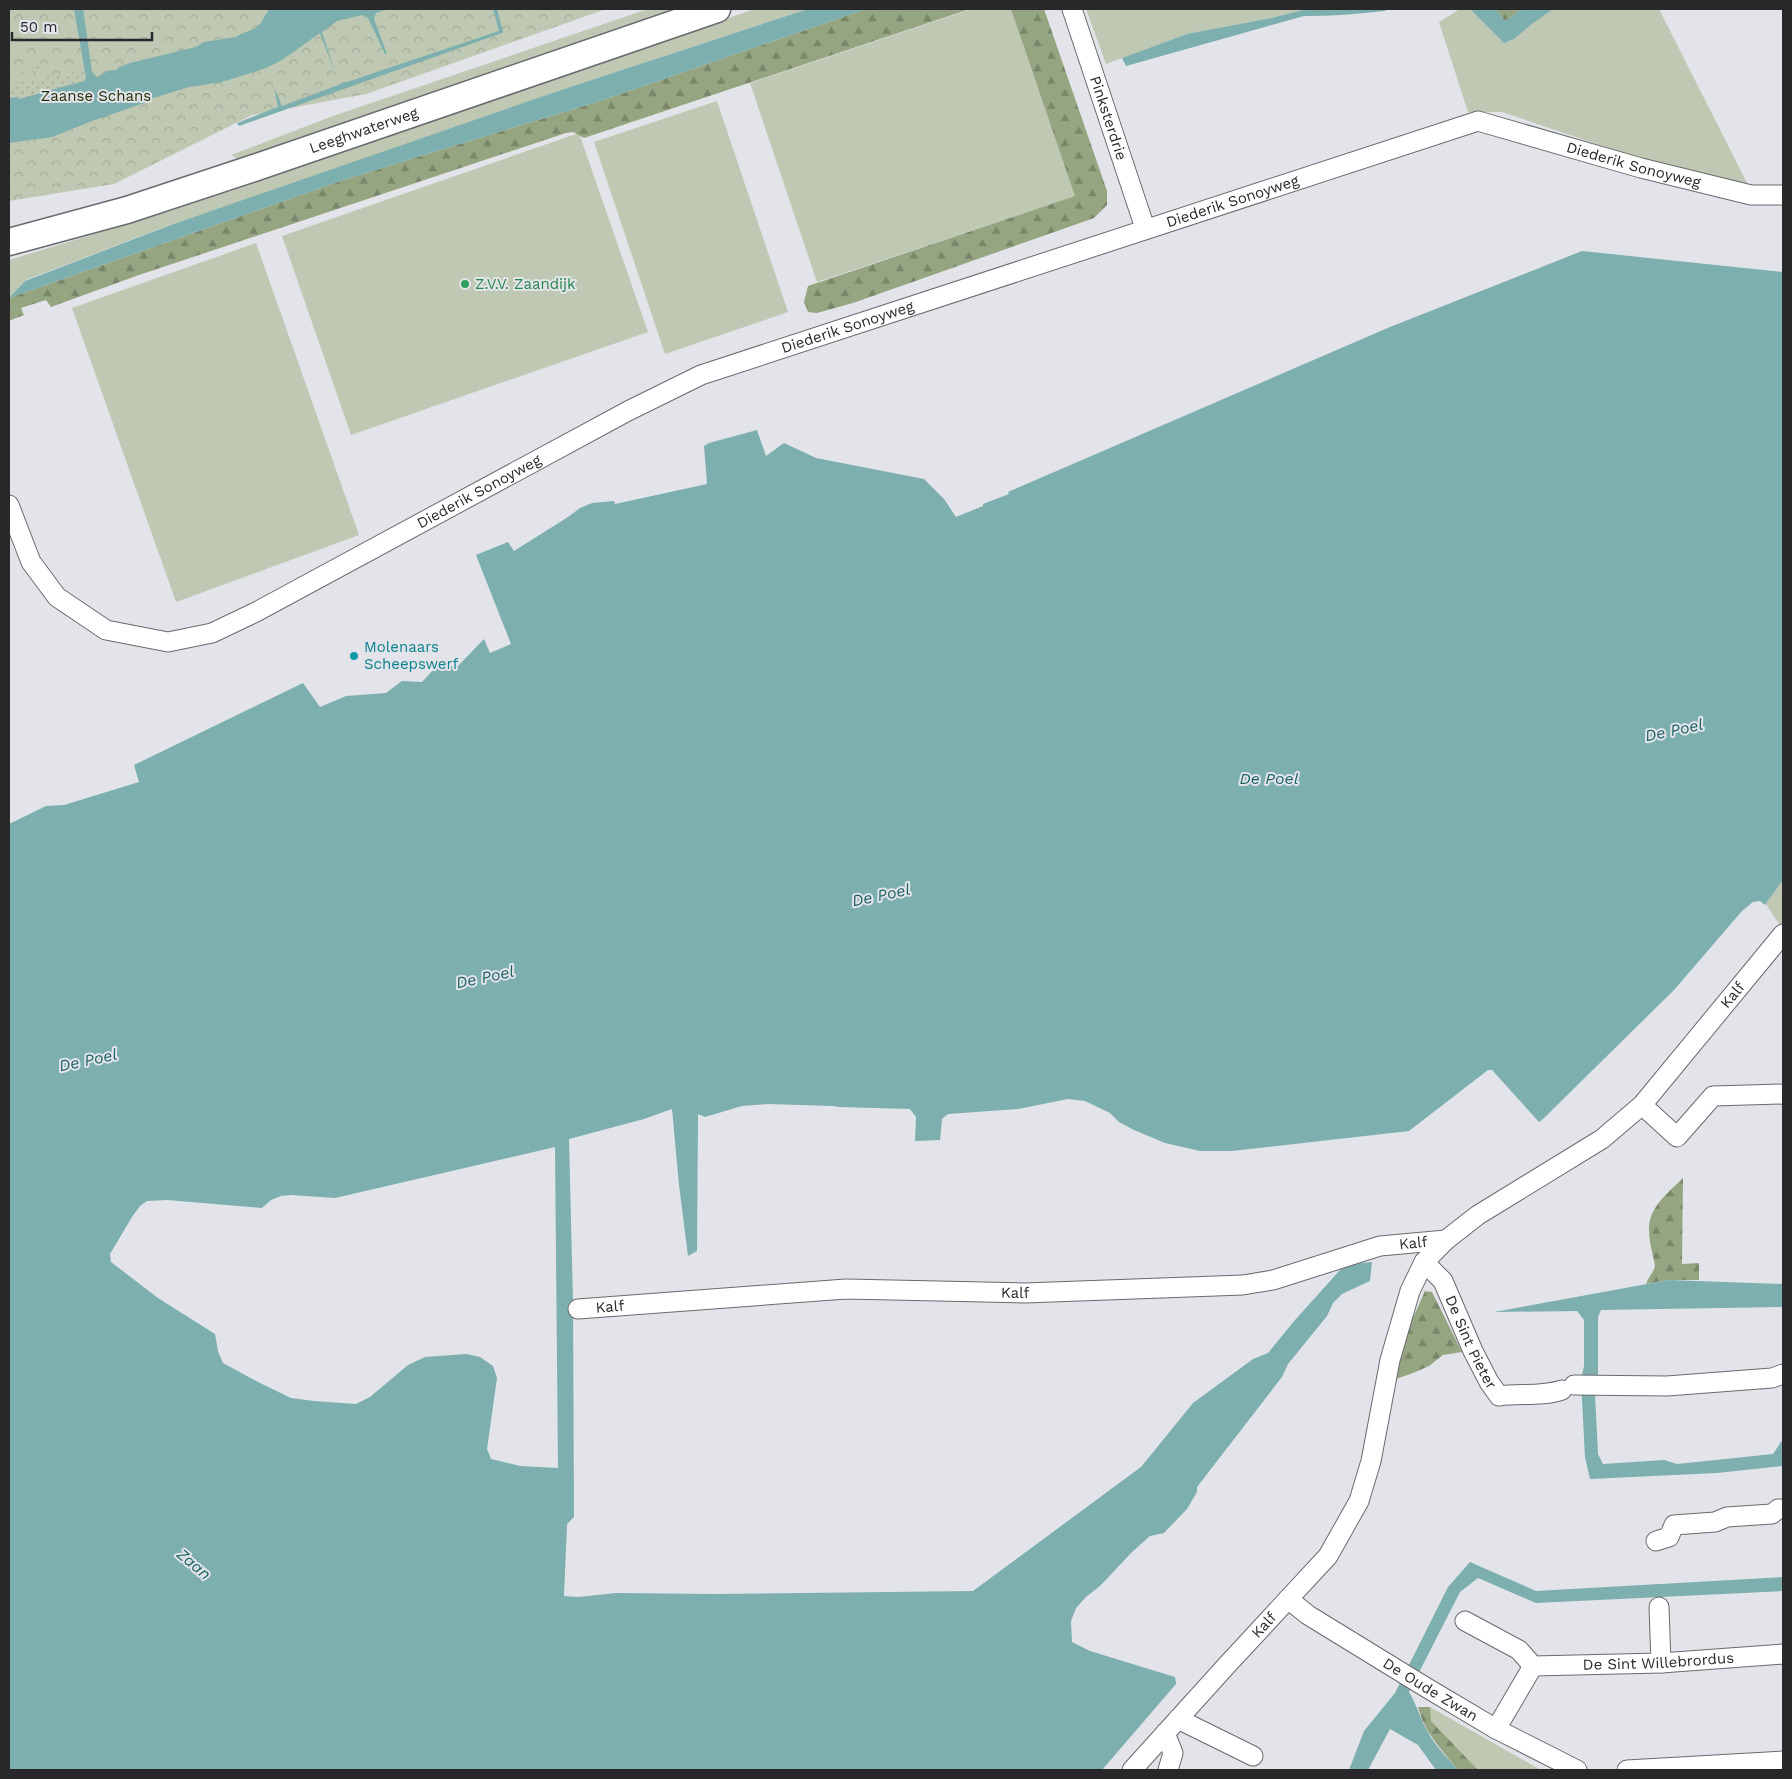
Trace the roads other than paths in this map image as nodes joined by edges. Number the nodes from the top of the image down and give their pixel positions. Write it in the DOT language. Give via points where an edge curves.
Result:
graph roads {
  1 [pos="717,9"];
  2 [pos="1072,9"];
  3 [pos="1783,195"];
  4 [pos="1145,228"];
  5 [pos="9,242"];
  6 [pos="9,505"];
  7 [pos="1783,934"];
  8 [pos="1783,1094"];
  9 [pos="1642,1105"];
  10 [pos="1446,1240"];
  11 [pos="1424,1262"];
  12 [pos="578,1309"];
  13 [pos="1783,1374"];
  14 [pos="1783,1508"];
  15 [pos="1656,1541"];
  16 [pos="1288,1599"];
  17 [pos="1659,1607"];
  18 [pos="1465,1621"];
  19 [pos="1783,1654"];
  20 [pos="1662,1664"];
  21 [pos="1533,1666"];
  22 [pos="1178,1719"];
  23 [pos="1496,1729"];
  24 [pos="1165,1733"];
  25 [pos="1252,1756"];
  26 [pos="1783,1761"];
  27 [pos="1132,1770"];
  28 [pos="1168,1770"];
  29 [pos="1577,1770"];
  30 [pos="1627,1770"];
  1 -- 5 [label="main road, Leeghwaterweg" via="154,201"];
  2 -- 4 [label="street, Pinksterdrie"];
  3 -- 4 [label="street, Diederik Sonoyweg" via="1751,195 1641,168 1478,121"];
  4 -- 6 [label="street, Diederik Sonoyweg" via="701,375 212,633 168,642 106,630 57,597 31,562"];
  7 -- 9 [label="street, Kalf"];
  8 -- 9 [label="street" via="1713,1096 1677,1136"];
  9 -- 10 [label="street, Kalf" via="1602,1139 1478,1215"];
  10 -- 11 [label="street, Kalf"];
  10 -- 12 [label="street, Kalf" via="1380,1246 1273,1280 1243,1284 1026,1293 846,1289"];
  11 -- 13 [label="street, De Sint Pieter" via="1443,1281 1473,1351 1499,1396 1552,1394 1568,1387 1676,1385 1772,1378"];
  11 -- 16 [label="street, Kalf" via="1410,1291 1390,1360 1371,1461 1359,1501 1328,1556"];
  14 -- 15 [label="street" via="1772,1514 1674,1524 1668,1537"];
  16 -- 22 [label="street, Kalf"];
  16 -- 23 [label="street, De Oude Zwan" via="1308,1615"];
  17 -- 20 [label="street"];
  18 -- 21 [label="street" via="1518,1650"];
  19 -- 20 [label="street, De Sint Willebrordus"];
  20 -- 21 [label="street, De Sint Willebrordus"];
  21 -- 23 [label="street"];
  22 -- 24 [label="street, Kalf"];
  22 -- 25 [label="street"];
  23 -- 29 [label="street, De Oude Zwan"];
  24 -- 27 [label="street, Kalf"];
  24 -- 28 [label="street" via="1173,1753"];
  26 -- 30 [label="street"];
}
